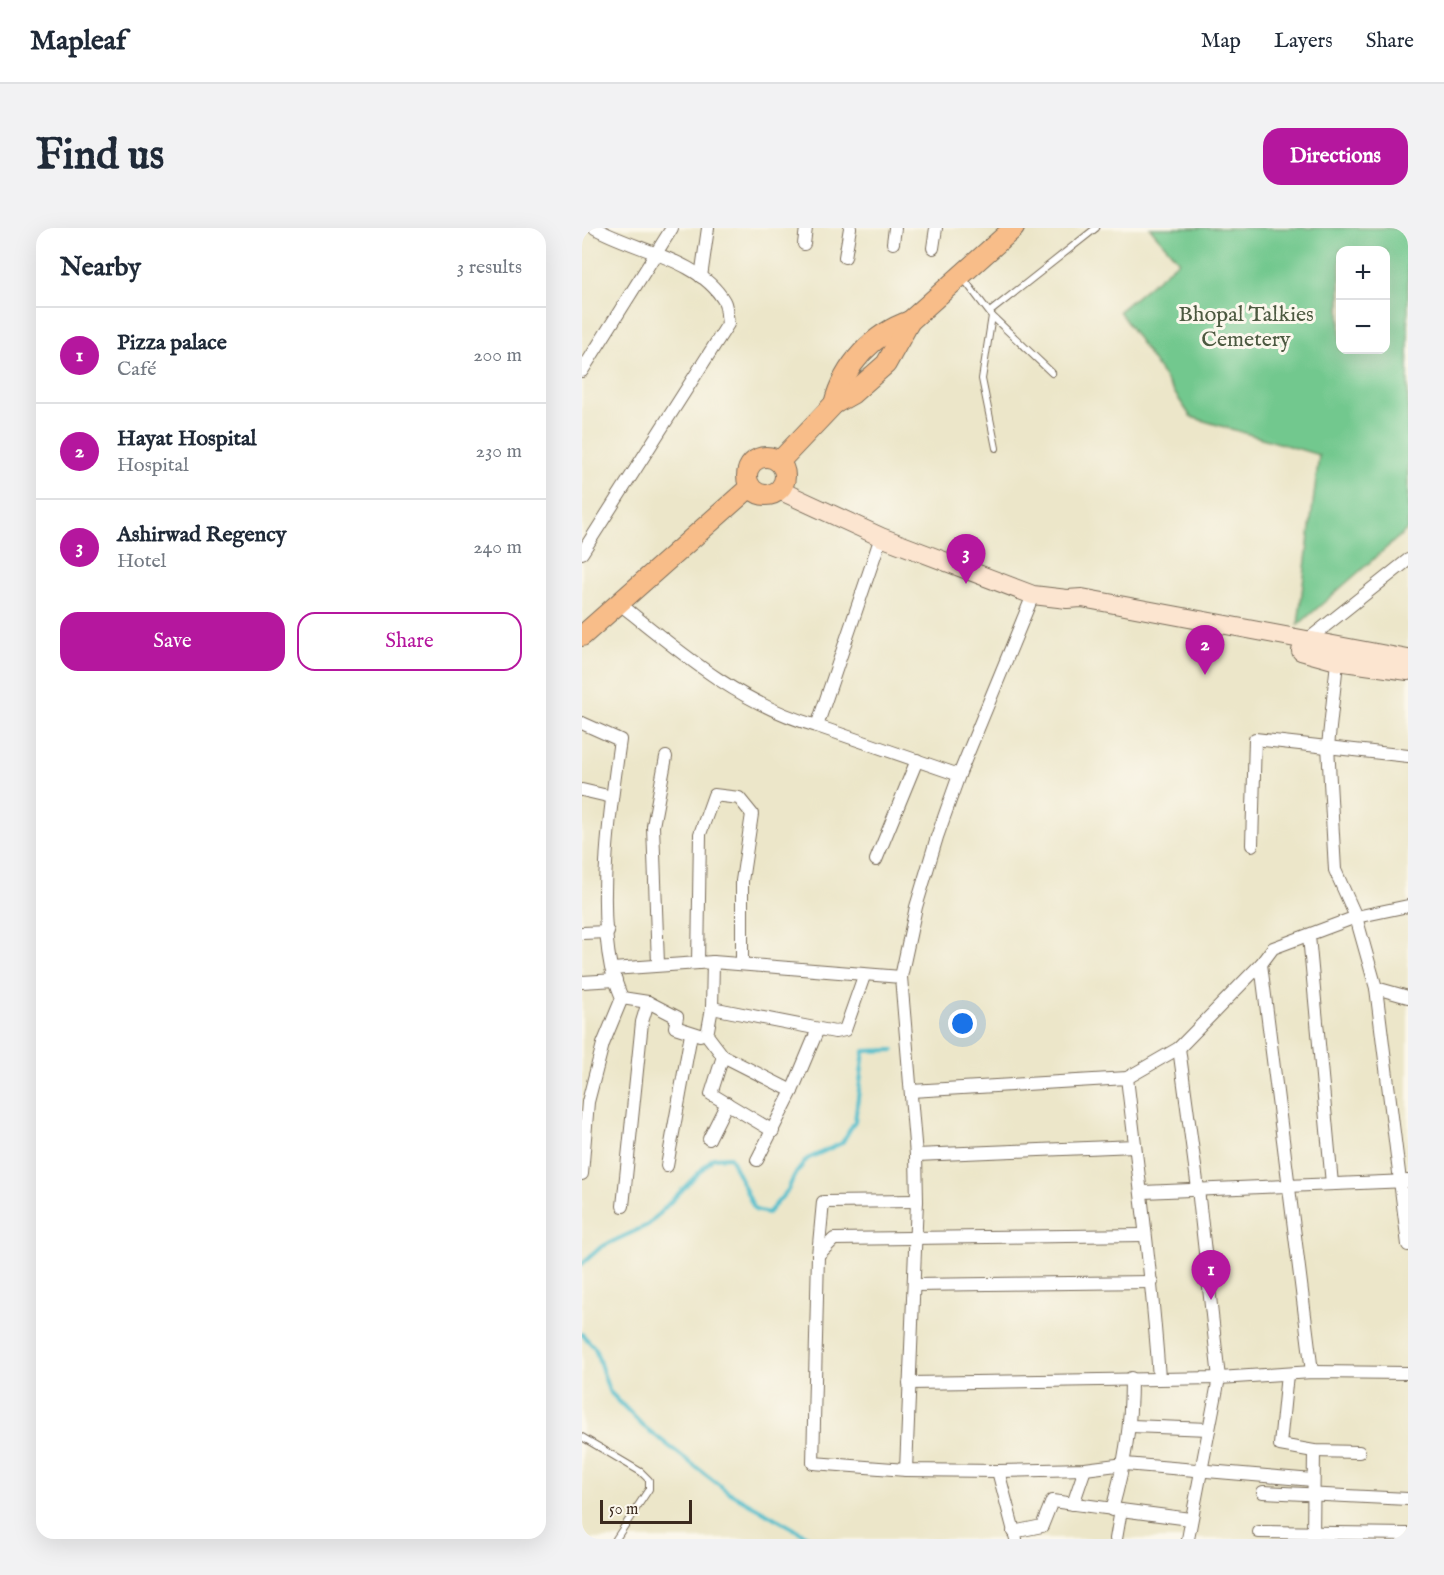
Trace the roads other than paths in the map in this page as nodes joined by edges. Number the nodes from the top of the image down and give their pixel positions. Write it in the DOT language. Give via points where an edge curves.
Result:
graph roads {
  1 [pos="672,228"];
  2 [pos="708,228"];
  3 [pos="806,228"];
  4 [pos="850,228"];
  5 [pos="895,228"];
  6 [pos="936,228"];
  7 [pos="1014,228"];
  8 [pos="1096,228"];
  9 [pos="600,229"];
  10 [pos="893,243"];
  11 [pos="804,244"];
  12 [pos="933,248"];
  13 [pos="657,253"];
  14 [pos="845,257"];
  15 [pos="960,274"];
  16 [pos="701,277"];
  17 [pos="991,314"];
  18 [pos="582,371"];
  19 [pos="1052,373"];
  20 [pos="996,448"];
  21 [pos="779,462"];
  22 [pos="750,487"];
  23 [pos="779,490"];
  24 [pos="881,537"];
  25 [pos="582,554"];
  26 [pos="1408,560"];
  27 [pos="1033,595"];
  28 [pos="620,604"];
  29 [pos="582,636"];
  30 [pos="1300,646"];
  31 [pos="1338,654"];
  32 [pos="1408,659"];
  33 [pos="1408,671"];
  34 [pos="582,723"];
  35 [pos="817,726"];
  36 [pos="1328,746"];
  37 [pos="1408,756"];
  38 [pos="666,757"];
  39 [pos="917,760"];
  40 [pos="959,775"];
  41 [pos="582,790"];
  42 [pos="612,797"];
  43 [pos="1252,845"];
  44 [pos="876,860"];
  45 [pos="1408,906"];
  46 [pos="1391,910"];
  47 [pos="1408,916"];
  48 [pos="1356,917"];
  49 [pos="608,932"];
  50 [pos="582,933"];
  51 [pos="1309,936"];
  52 [pos="713,962"];
  53 [pos="698,963"];
  54 [pos="658,964"];
  55 [pos="742,964"];
  56 [pos="1261,964"];
  57 [pos="614,975"];
  58 [pos="864,976"];
  59 [pos="901,977"];
  60 [pos="582,982"];
  61 [pos="1376,988"];
  62 [pos="1408,997"];
  63 [pos="622,998"];
  64 [pos="648,1002"];
  65 [pos="712,1008"];
  66 [pos="818,1029"];
  67 [pos="691,1034"];
  68 [pos="707,1035"];
  69 [pos="1179,1048"];
  70 [pos="723,1056"];
  71 [pos="1127,1078"];
  72 [pos="911,1090"];
  73 [pos="792,1091"];
  74 [pos="585,1102"];
  75 [pos="727,1103"];
  76 [pos="773,1131"];
  77 [pos="709,1139"];
  78 [pos="584,1146"];
  79 [pos="1135,1146"];
  80 [pos="916,1155"];
  81 [pos="757,1160"];
  82 [pos="668,1166"];
  83 [pos="582,1174"];
  84 [pos="1404,1181"];
  85 [pos="1332,1184"];
  86 [pos="1288,1185"];
  87 [pos="1198,1189"];
  88 [pos="1143,1192"];
  89 [pos="917,1201"];
  90 [pos="623,1206"];
  91 [pos="1144,1235"];
  92 [pos="917,1239"];
  93 [pos="1408,1245"];
  94 [pos="818,1255"];
  95 [pos="1152,1282"];
  96 [pos="914,1285"];
  97 [pos="1312,1372"];
  98 [pos="1408,1373"];
  99 [pos="1287,1374"];
  100 [pos="1131,1378"];
  101 [pos="1159,1378"];
  102 [pos="1219,1378"];
  103 [pos="909,1383"];
  104 [pos="1131,1426"];
  105 [pos="1209,1429"];
  106 [pos="582,1437"];
  107 [pos="1314,1451"];
  108 [pos="1359,1452"];
  109 [pos="1125,1464"];
  110 [pos="1085,1469"];
  111 [pos="906,1470"];
  112 [pos="998,1471"];
  113 [pos="1202,1472"];
  114 [pos="1313,1480"];
  115 [pos="1263,1492"];
  116 [pos="1313,1494"];
  117 [pos="1408,1499"];
  118 [pos="1073,1504"];
  119 [pos="1116,1510"];
  120 [pos="1190,1520"];
  121 [pos="1259,1532"];
  122 [pos="1408,1534"];
  123 [pos="1014,1535"];
  124 [pos="1313,1536"];
  125 [pos="616,1539"];
  126 [pos="1116,1539"];
  127 [pos="1188,1539"];
  1 -- 13 [label="street"];
  2 -- 16 [label="street"];
  3 -- 11 [label="street"];
  4 -- 14 [label="street"];
  5 -- 10 [label="street"];
  6 -- 12 [label="street"];
  7 -- 15 [label="main road"];
  8 -- 17 [label="lane"];
  9 -- 13 [label="street"];
  13 -- 16 [label="street"];
  13 -- 18 [label="street"];
  15 -- 17 [label="lane"];
  15 -- 21 [label="main road" via="910,321 886,364 852,394 834,404"];
  16 -- 25 [label="street" via="724,301 728,324"];
  17 -- 19 [label="lane"];
  17 -- 20 [label="lane" via="982,379"];
  21 -- 22 [label="main road" via="768,456 751,464 746,476"];
  21 -- 23 [label="main road" via="785,479"];
  22 -- 23 [label="main road" via="761,494"];
  22 -- 28 [label="main road"];
  23 -- 24 [label="main road"];
  24 -- 27 [label="main road"];
  24 -- 35 [label="street"];
  26 -- 30 [label="street"];
  27 -- 30 [label="main road" via="1067,599 1080,608 1145,616"];
  27 -- 40 [label="street"];
  28 -- 29 [label="main road"];
  28 -- 35 [label="street" via="701,669 749,699"];
  30 -- 31 [label="main road"];
  31 -- 32 [label="main road"];
  31 -- 33 [label="main road"];
  31 -- 36 [label="street"];
  34 -- 42 [label="street" via="620,740"];
  35 -- 39 [label="street"];
  36 -- 37 [label="street"];
  36 -- 43 [label="street" via="1256,739"];
  36 -- 48 [label="street" via="1335,870"];
  38 -- 54 [label="street" via="653,826"];
  39 -- 40 [label="street"];
  39 -- 44 [label="street"];
  40 -- 59 [label="street" via="916,907"];
  41 -- 42 [label="street"];
  42 -- 49 [label="street" via="607,859"];
  45 -- 46 [label="street"];
  46 -- 47 [label="street"];
  46 -- 48 [label="street"];
  48 -- 51 [label="street"];
  48 -- 61 [label="street"];
  49 -- 50 [label="street"];
  49 -- 57 [label="street"];
  51 -- 56 [label="street" via="1274,948"];
  51 -- 85 [label="street"];
  52 -- 53 [label="street"];
  52 -- 55 [label="street"];
  52 -- 65 [label="street"];
  53 -- 54 [label="street"];
  53 -- 55 [label="street" via="700,834 714,795 739,798 752,814 742,881"];
  54 -- 57 [label="street"];
  55 -- 58 [label="street"];
  56 -- 69 [label="street"];
  56 -- 86 [label="street"];
  57 -- 60 [label="street"];
  57 -- 63 [label="street"];
  58 -- 59 [label="street"];
  58 -- 66 [label="street" via="845,1030"];
  59 -- 72 [label="street"];
  61 -- 62 [label="street"];
  61 -- 84 [label="street"];
  63 -- 64 [label="street"];
  63 -- 74 [label="street"];
  64 -- 67 [label="street" via="677,1017 675,1027"];
  64 -- 90 [label="street" via="642,1022"];
  65 -- 66 [label="street"];
  65 -- 68 [label="street"];
  66 -- 73 [label="street"];
  67 -- 68 [label="street"];
  67 -- 82 [label="street"];
  68 -- 70 [label="street"];
  69 -- 71 [label="street"];
  69 -- 87 [label="street"];
  70 -- 73 [label="street"];
  70 -- 75 [label="street" via="711,1094"];
  71 -- 72 [label="street"];
  71 -- 79 [label="street"];
  72 -- 80 [label="street"];
  73 -- 76 [label="street"];
  74 -- 78 [label="street"];
  75 -- 76 [label="street"];
  75 -- 77 [label="street"];
  76 -- 81 [label="street"];
  78 -- 83 [label="street"];
  79 -- 80 [label="street"];
  79 -- 88 [label="street"];
  80 -- 89 [label="street"];
  84 -- 85 [label="street"];
  84 -- 93 [label="street"];
  85 -- 86 [label="street"];
  86 -- 87 [label="street"];
  86 -- 97 [label="street"];
  87 -- 88 [label="street"];
  87 -- 102 [label="street"];
  88 -- 91 [label="street"];
  89 -- 92 [label="street"];
  89 -- 94 [label="street" via="823,1202"];
  91 -- 92 [label="street"];
  91 -- 95 [label="street"];
  92 -- 94 [label="street" via="834,1239"];
  92 -- 96 [label="street"];
  94 -- 111 [label="street" via="813,1463"];
  95 -- 96 [label="street"];
  95 -- 101 [label="street"];
  96 -- 103 [label="street"];
  97 -- 98 [label="street"];
  97 -- 99 [label="street"];
  99 -- 102 [label="street"];
  99 -- 107 [label="street" via="1280,1445"];
  100 -- 101 [label="street"];
  100 -- 103 [label="street"];
  100 -- 104 [label="street"];
  101 -- 102 [label="street"];
  102 -- 105 [label="street"];
  103 -- 111 [label="street"];
  104 -- 105 [label="street"];
  104 -- 109 [label="street"];
  105 -- 113 [label="street"];
  106 -- 125 [label="lane" via="649,1480 649,1489"];
  107 -- 108 [label="street"];
  107 -- 114 [label="street"];
  109 -- 110 [label="street"];
  109 -- 113 [label="street"];
  109 -- 119 [label="street"];
  110 -- 112 [label="street"];
  110 -- 118 [label="street"];
  111 -- 112 [label="street"];
  112 -- 123 [label="street"];
  113 -- 114 [label="street"];
  113 -- 120 [label="street"];
  114 -- 116 [label="street"];
  115 -- 116 [label="street"];
  116 -- 117 [label="street"];
  116 -- 124 [label="street"];
  118 -- 119 [label="street"];
  118 -- 123 [label="street" via="1052,1501 1042,1526"];
  119 -- 120 [label="street"];
  119 -- 126 [label="street"];
  120 -- 127 [label="street"];
  121 -- 124 [label="street"];
  122 -- 124 [label="street"];
}
